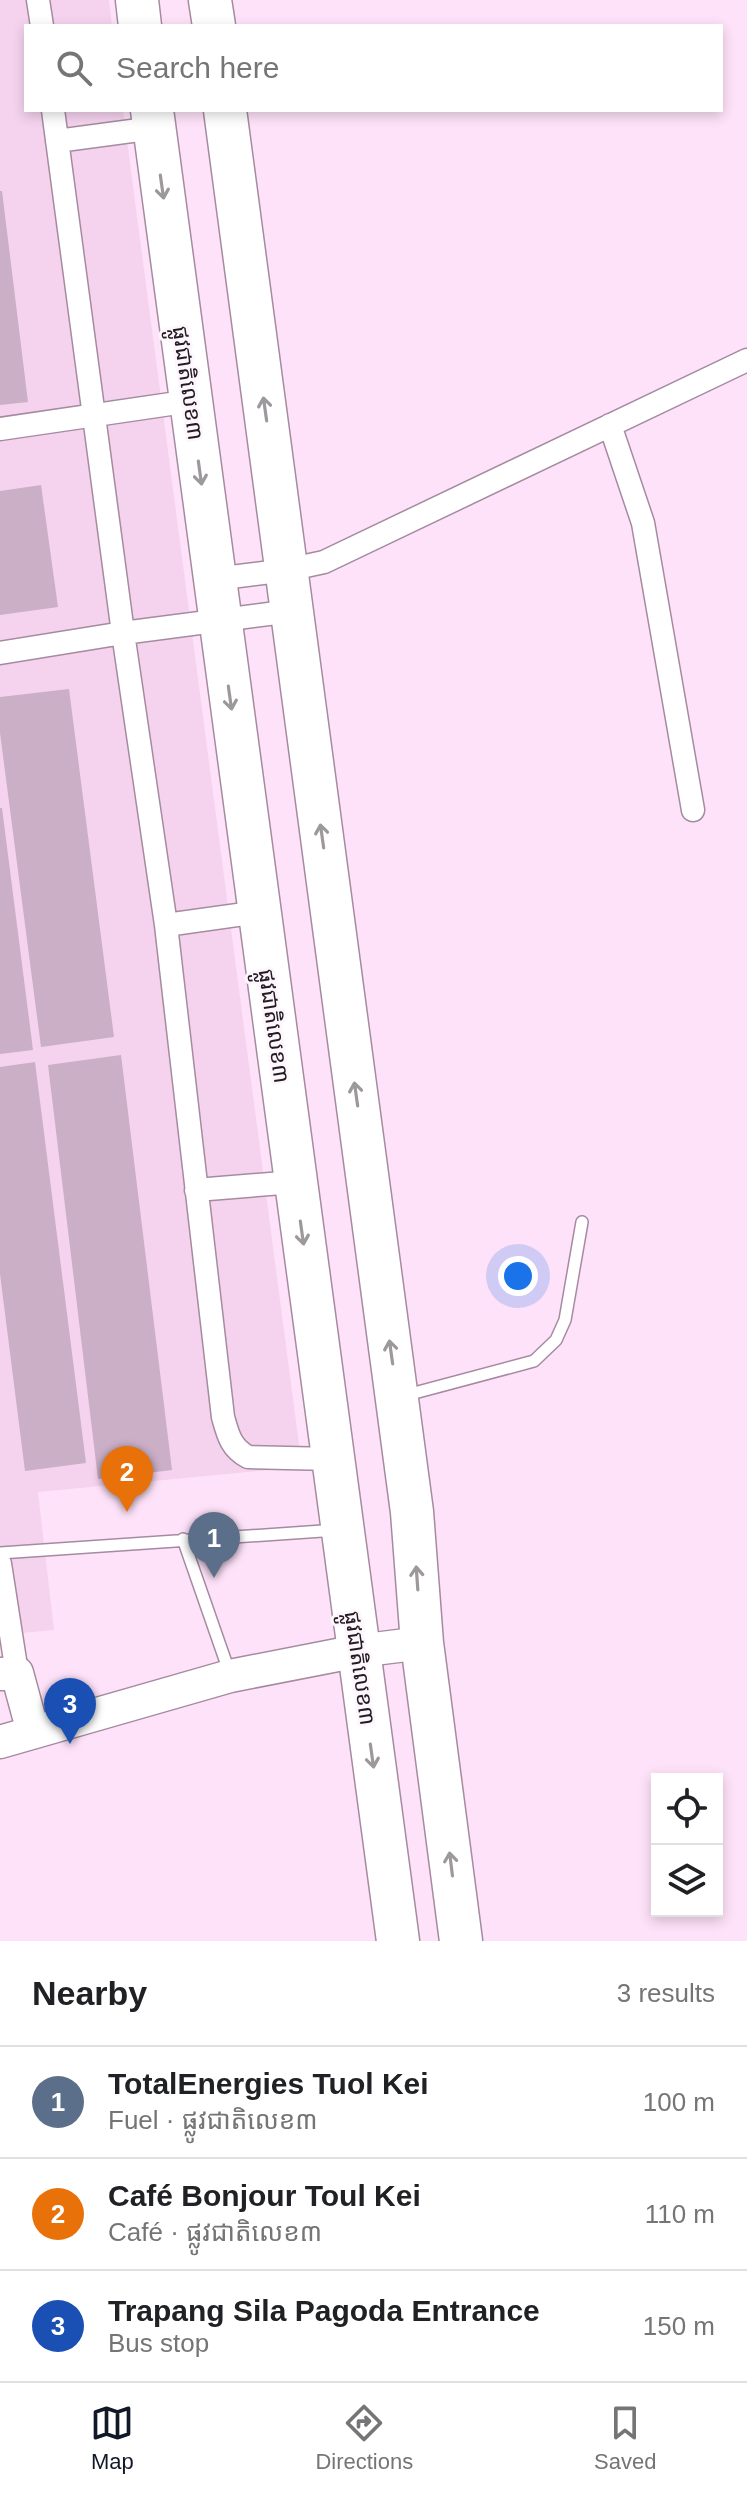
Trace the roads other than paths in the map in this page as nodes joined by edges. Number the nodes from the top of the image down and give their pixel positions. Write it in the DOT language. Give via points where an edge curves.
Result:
graph roads {
  1 [pos="38,0"];
  2 [pos="137,0"];
  3 [pos="210,0"];
  4 [pos="42,24"];
  5 [pos="140,24"];
  6 [pos="214,24"];
  7 [pos="53,112"];
  8 [pos="225,112"];
  9 [pos="153,119"];
  10 [pos="57,141"];
  11 [pos="747,360"];
  12 [pos="191,401"];
  13 [pos="94,415"];
  14 [pos="610,425"];
  15 [pos="0,429"];
  16 [pos="287,570"];
  17 [pos="215,579"];
  18 [pos="292,611"];
  19 [pos="220,620"];
  20 [pos="123,633"];
  21 [pos="0,653"];
  22 [pos="693,810"];
  23 [pos="259,912"];
  24 [pos="166,925"];
  25 [pos="295,1182"];
  26 [pos="196,1190"];
  27 [pos="582,1222"];
  28 [pos="397,1398"];
  29 [pos="332,1459"];
  30 [pos="341,1529"];
  31 [pos="183,1539"];
  32 [pos="0,1553"];
  33 [pos="0,1564"];
  34 [pos="422,1643"];
  35 [pos="358,1651"];
  36 [pos="8,1674"];
  37 [pos="230,1676"];
  38 [pos="33,1732"];
  39 [pos="0,1742"];
  40 [pos="398,1941"];
  41 [pos="461,1941"];
  1 -- 4 [label="street"];
  2 -- 5 [label="highway"];
  3 -- 6 [label="highway"];
  7 -- 10 [label="street"];
  16 -- 8 [label="highway, one-way"];
  9 -- 10 [label="street"];
  9 -- 12 [label="highway, ផ្លូវជាតិលេខ៣, one-way"];
  10 -- 13 [label="street"];
  11 -- 14 [label="street"];
  12 -- 13 [label="street"];
  12 -- 17 [label="highway, ផ្លូវជាតិលេខ៣, one-way"];
  13 -- 15 [label="street"];
  13 -- 20 [label="street"];
  14 -- 16 [label="street" via="324,562"];
  14 -- 22 [label="street" via="643,523"];
  16 -- 17 [label="street"];
  16 -- 18 [label="highway"];
  17 -- 19 [label="highway, ផ្លូវជាតិលេខ៣"];
  18 -- 19 [label="street"];
  28 -- 18 [label="highway, one-way"];
  19 -- 20 [label="street"];
  19 -- 23 [label="highway, ផ្លូវជាតិលេខ៣, one-way"];
  20 -- 21 [label="street"];
  20 -- 24 [label="street"];
  23 -- 24 [label="street"];
  23 -- 25 [label="highway, ផ្លូវជាតិលេខ៣"];
  24 -- 26 [label="street"];
  25 -- 26 [label="street"];
  25 -- 29 [label="highway, ផ្លូវជាតិលេខ៣, one-way"];
  26 -- 29 [label="street" via="223,1417 231,1443 248,1457"];
  27 -- 28 [label="lane" via="565,1320 556,1340 534,1361"];
  34 -- 28 [label="highway, one-way"];
  29 -- 30 [label="highway, ផ្លូវជាតិលេខ៣"];
  30 -- 31 [label="lane"];
  30 -- 35 [label="highway, ផ្លូវជាតិលេខ៣"];
  31 -- 32 [label="lane"];
  31 -- 37 [label="lane"];
  33 -- 36 [label="street"];
  34 -- 35 [label="main road"];
  41 -- 34 [label="highway, one-way"];
  35 -- 37 [label="main road"];
  35 -- 40 [label="highway, ផ្លូវជាតិលេខ៣, one-way"];
  36 -- 38 [label="main road"];
  37 -- 38 [label="main road"];
  38 -- 39 [label="main road"];
}
